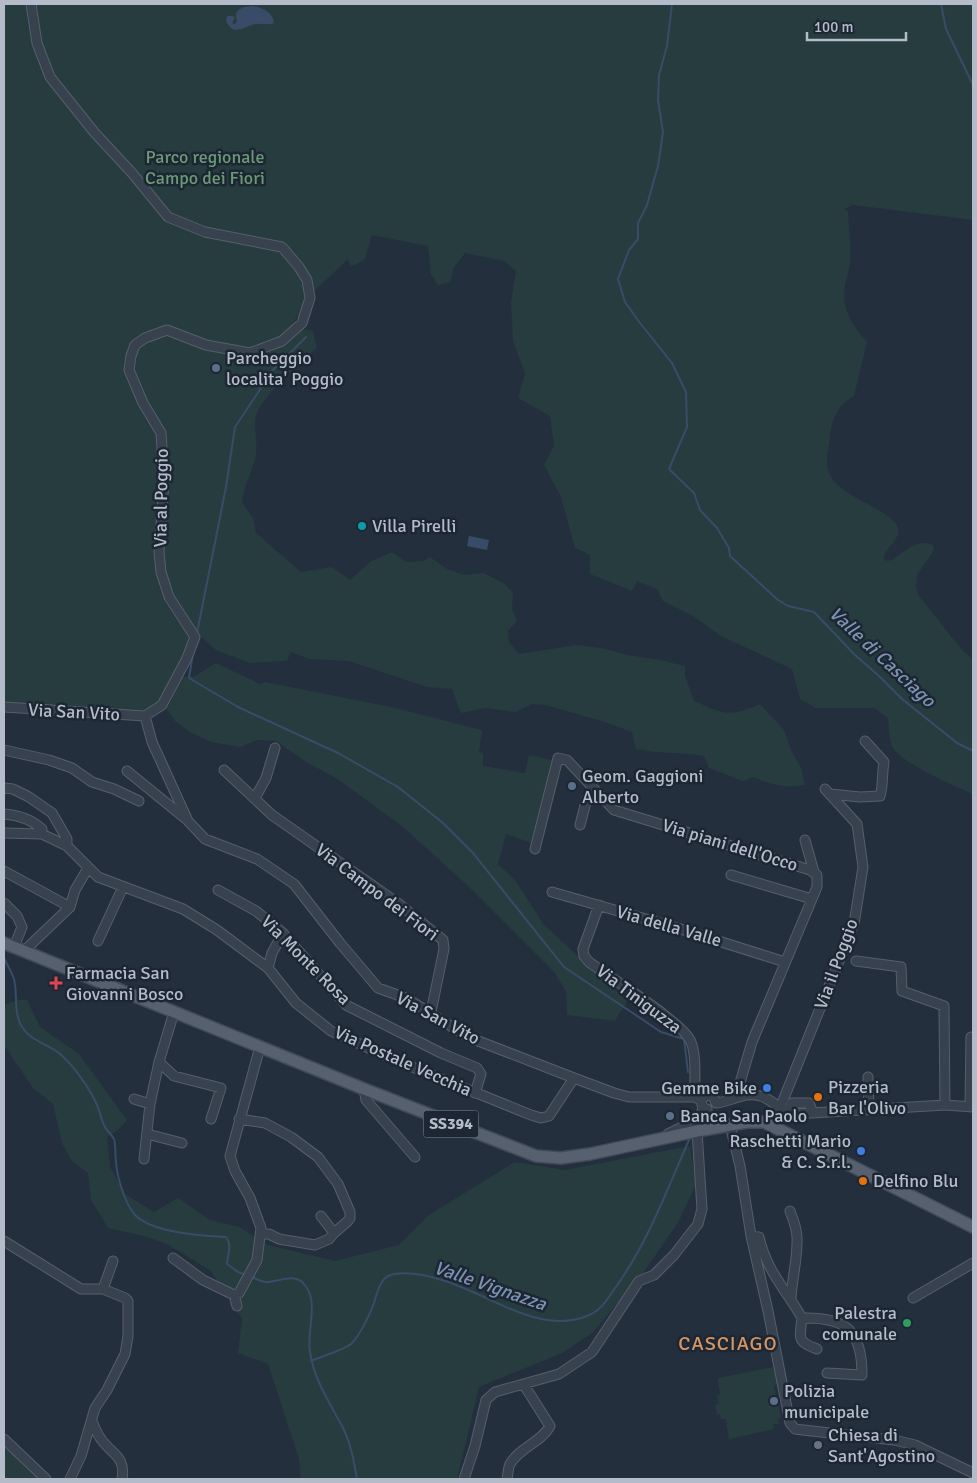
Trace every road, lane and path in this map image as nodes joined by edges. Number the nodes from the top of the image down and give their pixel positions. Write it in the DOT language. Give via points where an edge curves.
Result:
graph roads {
  1 [pos="32,4"];
  2 [pos="4,707"];
  3 [pos="145,716"];
  4 [pos="865,741"];
  5 [pos="275,748"];
  6 [pos="4,750"];
  7 [pos="224,770"];
  8 [pos="127,771"];
  9 [pos="4,788"];
  10 [pos="594,789"];
  11 [pos="255,798"];
  12 [pos="139,801"];
  13 [pos="4,814"];
  14 [pos="188,821"];
  15 [pos="580,825"];
  16 [pos="4,833"];
  17 [pos="42,834"];
  18 [pos="805,840"];
  19 [pos="67,846"];
  20 [pos="535,849"];
  21 [pos="88,868"];
  22 [pos="4,872"];
  23 [pos="814,872"];
  24 [pos="731,874"];
  25 [pos="123,887"];
  26 [pos="218,890"];
  27 [pos="552,892"];
  28 [pos="812,899"];
  29 [pos="4,903"];
  30 [pos="598,905"];
  31 [pos="70,907"];
  32 [pos="283,934"];
  33 [pos="98,941"];
  34 [pos="14,947"];
  35 [pos="856,961"];
  36 [pos="786,962"];
  37 [pos="268,968"];
  38 [pos="174,1012"];
  39 [pos="431,1012"];
  40 [pos="972,1037"];
  41 [pos="260,1047"];
  42 [pos="159,1062"];
  43 [pos="868,1077"];
  44 [pos="574,1078"];
  45 [pos="364,1089"];
  46 [pos="475,1093"];
  47 [pos="739,1097"];
  48 [pos="134,1099"];
  49 [pos="716,1103"];
  50 [pos="150,1104"];
  51 [pos="945,1105"];
  52 [pos="701,1106"];
  53 [pos="972,1106"];
  54 [pos="780,1108"];
  55 [pos="869,1110"];
  56 [pos="211,1119"];
  57 [pos="239,1119"];
  58 [pos="730,1125"];
  59 [pos="703,1130"];
  60 [pos="148,1134"];
  61 [pos="649,1141"];
  62 [pos="182,1143"];
  63 [pos="415,1157"];
  64 [pos="144,1159"];
  65 [pos="790,1211"];
  66 [pos="321,1216"];
  67 [pos="973,1227"];
  68 [pos="334,1233"];
  69 [pos="261,1234"];
  70 [pos="751,1236"];
  71 [pos="4,1241"];
  72 [pos="173,1258"];
  73 [pos="113,1261"];
  74 [pos="973,1263"];
  75 [pos="103,1290"];
  76 [pos="234,1295"];
  77 [pos="791,1298"];
  78 [pos="914,1298"];
  79 [pos="237,1306"];
  80 [pos="802,1318"];
  81 [pos="818,1349"];
  82 [pos="827,1373"];
  83 [pos="524,1385"];
  84 [pos="92,1421"];
  85 [pos="4,1439"];
  86 [pos="973,1473"];
  87 [pos="46,1479"];
  88 [pos="70,1479"];
  89 [pos="122,1479"];
  90 [pos="464,1479"];
  91 [pos="507,1479"];
  1 -- 3 [label="street, Via al Poggio" via="37,43 50,77 168,217 206,232 282,247 299,267 310,293 302,323 282,341 250,353 206,345 168,330 135,345 129,370 161,433 164,481 159,552 161,572 169,596 195,637 162,705"];
  2 -- 3 [label="street, Via San Vito"];
  3 -- 14 [label="street" via="152,742"];
  4 -- 54 [label="street, Via il Poggio" via="884,762 880,796 860,797 828,792 856,824 860,843 863,867 854,924"];
  5 -- 11 [label="street" via="266,778"];
  6 -- 12 [label="street" via="72,768 92,782"];
  7 -- 11 [label="street, Via Campo dei Fiori"];
  8 -- 14 [label="street"];
  9 -- 19 [label="street, Via Postale Vecchia" via="29,796 52,813 67,838"];
  10 -- 15 [label="street" via="587,798"];
  10 -- 20 [label="street, Via piani dell'Occo" via="567,760 558,758"];
  10 -- 23 [label="street, Via piani dell'Occo" via="614,810"];
  11 -- 39 [label="street, Via Campo dei Fiori" via="272,815 399,904 443,940"];
  13 -- 17 [label="street, Via Postale Vecchia" via="35,823 42,829"];
  14 -- 39 [label="street, Via San Vito" via="205,839 257,859 294,884 378,988"];
  16 -- 17 [label="street, Via Postale Vecchia"];
  17 -- 19 [label="street, Via Postale Vecchia"];
  18 -- 23 [label="street"];
  19 -- 21 [label="street, Via Postale Vecchia"];
  21 -- 25 [label="street, Via Postale Vecchia" via="98,877"];
  21 -- 31 [label="street" via="75,890"];
  22 -- 31 [label="street"];
  23 -- 28 [label="street, Via piani dell'Occo" via="818,883"];
  24 -- 28 [label="street"];
  25 -- 33 [label="street"];
  25 -- 37 [label="street, Via Postale Vecchia" via="183,909"];
  26 -- 32 [label="street, Via Monte Rosa" via="256,911"];
  27 -- 30 [label="street, Via della Valle"];
  28 -- 36 [label="street, Via piani dell'Occo"];
  29 -- 34 [label="street" via="17,916 22,927"];
  30 -- 36 [label="street, Via della Valle"];
  30 -- 52 [label="street, Via Tiniguzza" via="583,949 584,956 689,1038"];
  31 -- 34 [label="street"];
  32 -- 37 [label="street"];
  32 -- 46 [label="street, Via Monte Rosa" via="346,1004 479,1070 481,1076"];
  34 -- 38 [label="main road, SS394"];
  35 -- 51 [label="street" via="902,967 902,992 944,1006"];
  36 -- 47 [label="street, Via piani dell'Occo" via="752,1042 739,1086"];
  37 -- 46 [label="street, Via Postale Vecchia" via="296,1003 331,1030"];
  38 -- 41 [label="main road, SS394"];
  38 -- 42 [label="street"];
  39 -- 44 [label="street, Via San Vito" via="468,1037"];
  40 -- 53 [label="street"];
  41 -- 45 [label="main road, SS394"];
  41 -- 57 [label="street"];
  42 -- 50 [label="street"];
  42 -- 56 [label="street" via="174,1076 221,1088"];
  43 -- 55 [label="street"];
  44 -- 46 [label="street, Via Postale Vecchia" via="552,1113 546,1117 532,1115"];
  44 -- 52 [label="street" via="614,1093"];
  45 -- 61 [label="main road, SS394" via="536,1156 562,1158"];
  45 -- 63 [label="street" via="366,1100"];
  47 -- 49 [label="street"];
  47 -- 54 [label="street" via="749,1094 760,1096"];
  48 -- 50 [label="street"];
  49 -- 52 [label="street" via="714,1107"];
  49 -- 52 [label="street" via="715,1098 706,1095"];
  50 -- 60 [label="street"];
  51 -- 53 [label="street"];
  51 -- 55 [label="street"];
  52 -- 59 [label="street" via="707,1120"];
  52 -- 61 [label="street" via="690,1123"];
  54 -- 55 [label="street" via="788,1113 792,1103 810,1103 813,1113"];
  57 -- 68 [label="street" via="265,1123 318,1157 338,1184 350,1212 348,1221"];
  57 -- 69 [label="street" via="230,1156 250,1198"];
  58 -- 59 [label="main road, SS394"];
  58 -- 67 [label="main road, SS394" via="768,1124"];
  58 -- 70 [label="street"];
  59 -- 61 [label="main road, SS394"];
  59 -- 83 [label="street" via="702,1209 698,1224 654,1275 639,1281 592,1352 559,1374"];
  60 -- 62 [label="street"];
  60 -- 64 [label="street"];
  65 -- 77 [label="street" via="798,1242"];
  66 -- 68 [label="street"];
  68 -- 69 [label="street" via="315,1245"];
  69 -- 76 [label="street" via="257,1260 239,1293"];
  70 -- 77 [label="street" via="758,1237 774,1278"];
  70 -- 86 [label="street" via="787,1413 795,1429 916,1445"];
  71 -- 75 [label="street" via="81,1289"];
  72 -- 76 [label="street" via="204,1280"];
  73 -- 75 [label="street"];
  74 -- 78 [label="street"];
  75 -- 84 [label="street" via="128,1302 128,1336 125,1354 95,1408"];
  76 -- 79 [label="street"];
  77 -- 80 [label="street"];
  80 -- 81 [label="street" via="802,1341"];
  80 -- 82 [label="street" via="839,1322 851,1330 856,1340 862,1375"];
  83 -- 90 [label="street" via="495,1392 486,1400"];
  83 -- 91 [label="street" via="550,1426 546,1434 510,1464"];
  84 -- 88 [label="street"];
  84 -- 89 [label="street" via="101,1439 118,1456 124,1468"];
  85 -- 87 [label="street"];
}
